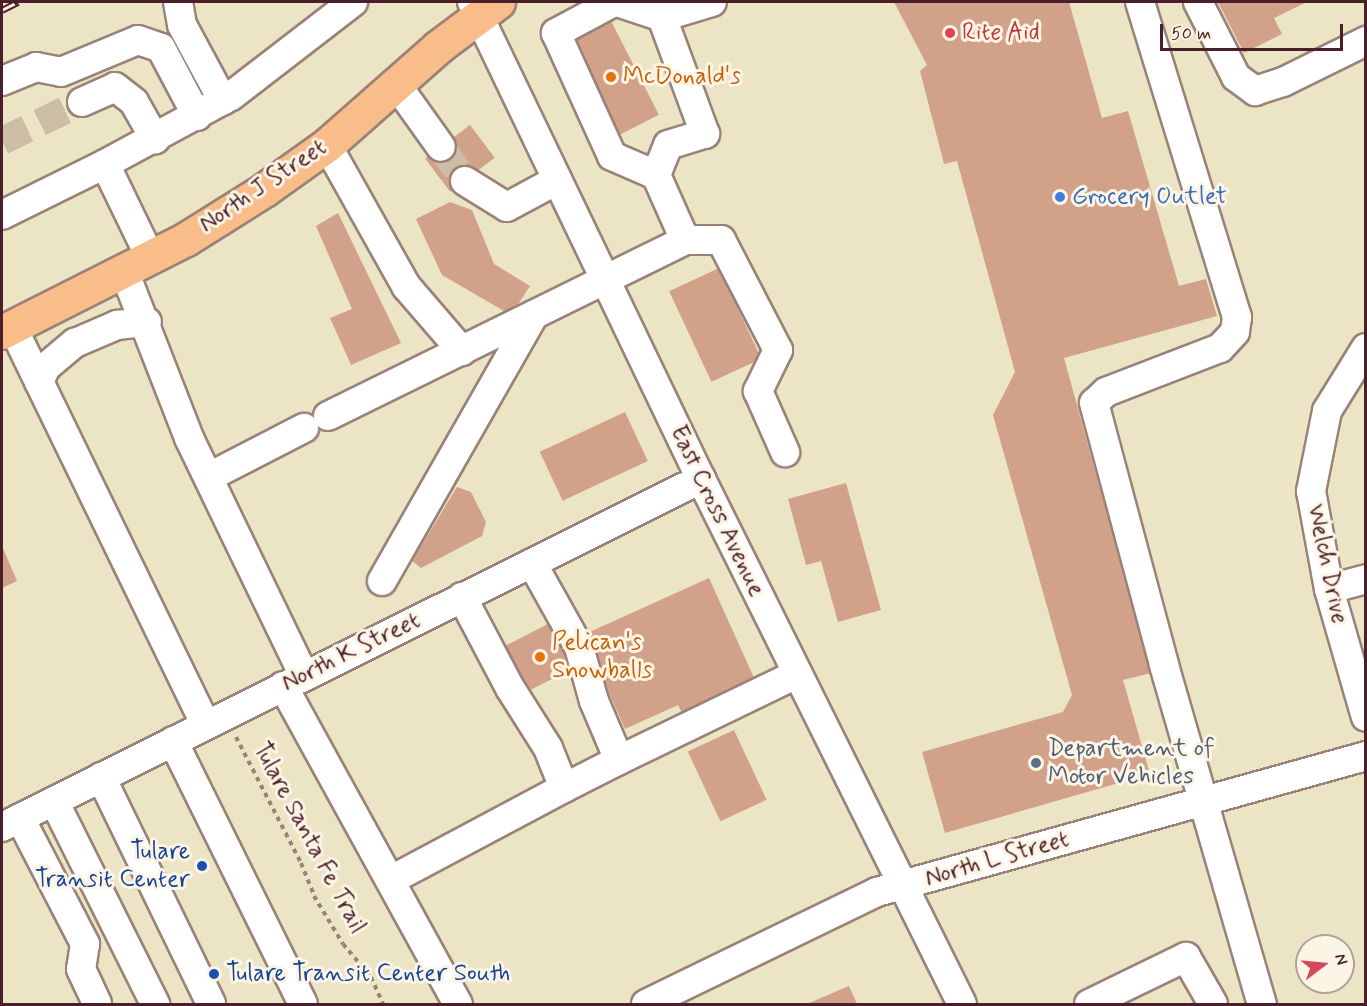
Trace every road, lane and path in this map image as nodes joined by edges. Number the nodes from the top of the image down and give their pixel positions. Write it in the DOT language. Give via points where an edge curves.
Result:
graph roads {
  1 [pos="178,2"];
  2 [pos="353,2"];
  3 [pos="616,2"];
  4 [pos="712,2"];
  5 [pos="1140,2"];
  6 [pos="1198,2"];
  7 [pos="483,6"];
  8 [pos="324,11"];
  9 [pos="662,17"];
  10 [pos="1365,41"];
  11 [pos="2,81"];
  12 [pos="396,84"];
  13 [pos="223,101"];
  14 [pos="82,102"];
  15 [pos="197,116"];
  16 [pos="155,139"];
  17 [pos="327,145"];
  18 [pos="441,147"];
  19 [pos="105,164"];
  20 [pos="656,175"];
  21 [pos="557,180"];
  22 [pos="465,181"];
  23 [pos="2,215"];
  24 [pos="685,240"];
  25 [pos="137,264"];
  26 [pos="606,280"];
  27 [pos="534,315"];
  28 [pos="147,322"];
  29 [pos="7,329"];
  30 [pos="1365,348"];
  31 [pos="462,351"];
  32 [pos="39,382"];
  33 [pos="785,452"];
  34 [pos="208,477"];
  35 [pos="701,479"];
  36 [pos="532,562"];
  37 [pos="1365,579"];
  38 [pos="382,581"];
  39 [pos="1329,589"];
  40 [pos="462,597"];
  41 [pos="797,674"];
  42 [pos="293,681"];
  43 [pos="1365,717"];
  44 [pos="216,719"];
  45 [pos="173,741"];
  46 [pos="1365,756"];
  47 [pos="619,760"];
  48 [pos="101,777"];
  49 [pos="564,788"];
  50 [pos="54,801"];
  51 [pos="1204,802"];
  52 [pos="11,822"];
  53 [pos="391,880"];
  54 [pos="902,885"];
  55 [pos="97,1005"];
  56 [pos="155,1005"];
  57 [pos="211,1005"];
  58 [pos="303,1005"];
  59 [pos="383,1005"];
  60 [pos="458,1005"];
  61 [pos="646,1005"];
  62 [pos="963,1005"];
  63 [pos="1089,1005"];
  64 [pos="1213,1005"];
  65 [pos="1262,1005"];
  1 -- 13 [label="street" via="182,25"];
  2 -- 8 [label="street"];
  3 -- 9 [label="street"];
  3 -- 20 [label="street" via="556,33 612,156"];
  4 -- 9 [label="street"];
  5 -- 51 [label="street" via="1237,317 1235,332 1220,348 1106,392 1094,403"];
  6 -- 10 [label="street" via="1236,77 1255,91 1283,82"];
  7 -- 12 [label="main road, North J Street"];
  7 -- 21 [label="street, East Cross Avenue"];
  8 -- 13 [label="street"];
  9 -- 20 [label="street" via="705,134 668,145"];
  11 -- 15 [label="street" via="36,67 61,72 138,40 161,48"];
  12 -- 17 [label="main road, North J Street"];
  12 -- 18 [label="street"];
  13 -- 15 [label="street"];
  14 -- 16 [label="street" via="115,87 134,102"];
  15 -- 16 [label="street"];
  16 -- 19 [label="street"];
  17 -- 25 [label="main road, North J Street" via="264,190"];
  17 -- 31 [label="street" via="406,286"];
  19 -- 23 [label="street"];
  19 -- 25 [label="street"];
  20 -- 24 [label="street"];
  21 -- 22 [label="street" via="507,207"];
  21 -- 26 [label="street, East Cross Avenue"];
  24 -- 26 [label="street"];
  24 -- 33 [label="street" via="721,240 778,350 758,391"];
  25 -- 28 [label="street"];
  25 -- 29 [label="main road, North J Street"];
  26 -- 27 [label="street"];
  26 -- 35 [label="street, East Cross Avenue"];
  27 -- 31 [label="street"];
  27 -- 38 [label="street"];
  28 -- 32 [label="street" via="117,325 75,343 46,367"];
  28 -- 34 [label="street" via="189,438"];
  29 -- 32 [label="street"];
  30 -- 39 [label="street, Welch Drive" via="1327,411 1316,454 1311,491"];
  31 -- 34 [label="street"];
  32 -- 44 [label="street"];
  34 -- 42 [label="street"];
  35 -- 36 [label="street, North K Street"];
  35 -- 41 [label="street, East Cross Avenue"];
  36 -- 40 [label="street, North K Street"];
  36 -- 47 [label="street" via="579,647 594,701"];
  37 -- 39 [label="street"];
  39 -- 43 [label="street, Welch Drive"];
  40 -- 42 [label="street, North K Street"];
  40 -- 49 [label="street" via="510,688 548,748"];
  41 -- 47 [label="street"];
  41 -- 54 [label="street, East Cross Avenue"];
  42 -- 44 [label="street, North K Street"];
  42 -- 53 [label="street"];
  44 -- 45 [label="street, North K Street"];
  44 -- 59 [label="path, Tulare Santa Fe Trail" via="248,763 301,863 314,896 343,944 371,977"];
  45 -- 48 [label="street, North K Street"];
  45 -- 58 [label="street"];
  46 -- 51 [label="street, North L Street"];
  47 -- 49 [label="street"];
  48 -- 50 [label="street, North K Street"];
  48 -- 57 [label="street"];
  49 -- 53 [label="street"];
  50 -- 52 [label="street, North K Street"];
  50 -- 56 [label="street"];
  51 -- 54 [label="street, North L Street"];
  51 -- 65 [label="street"];
  52 -- 55 [label="street" via="85,944 81,969"];
  53 -- 60 [label="street"];
  54 -- 61 [label="street, North L Street" via="842,906"];
  54 -- 62 [label="street, East Cross Avenue"];
  63 -- 64 [label="street" via="1186,957"];
}
